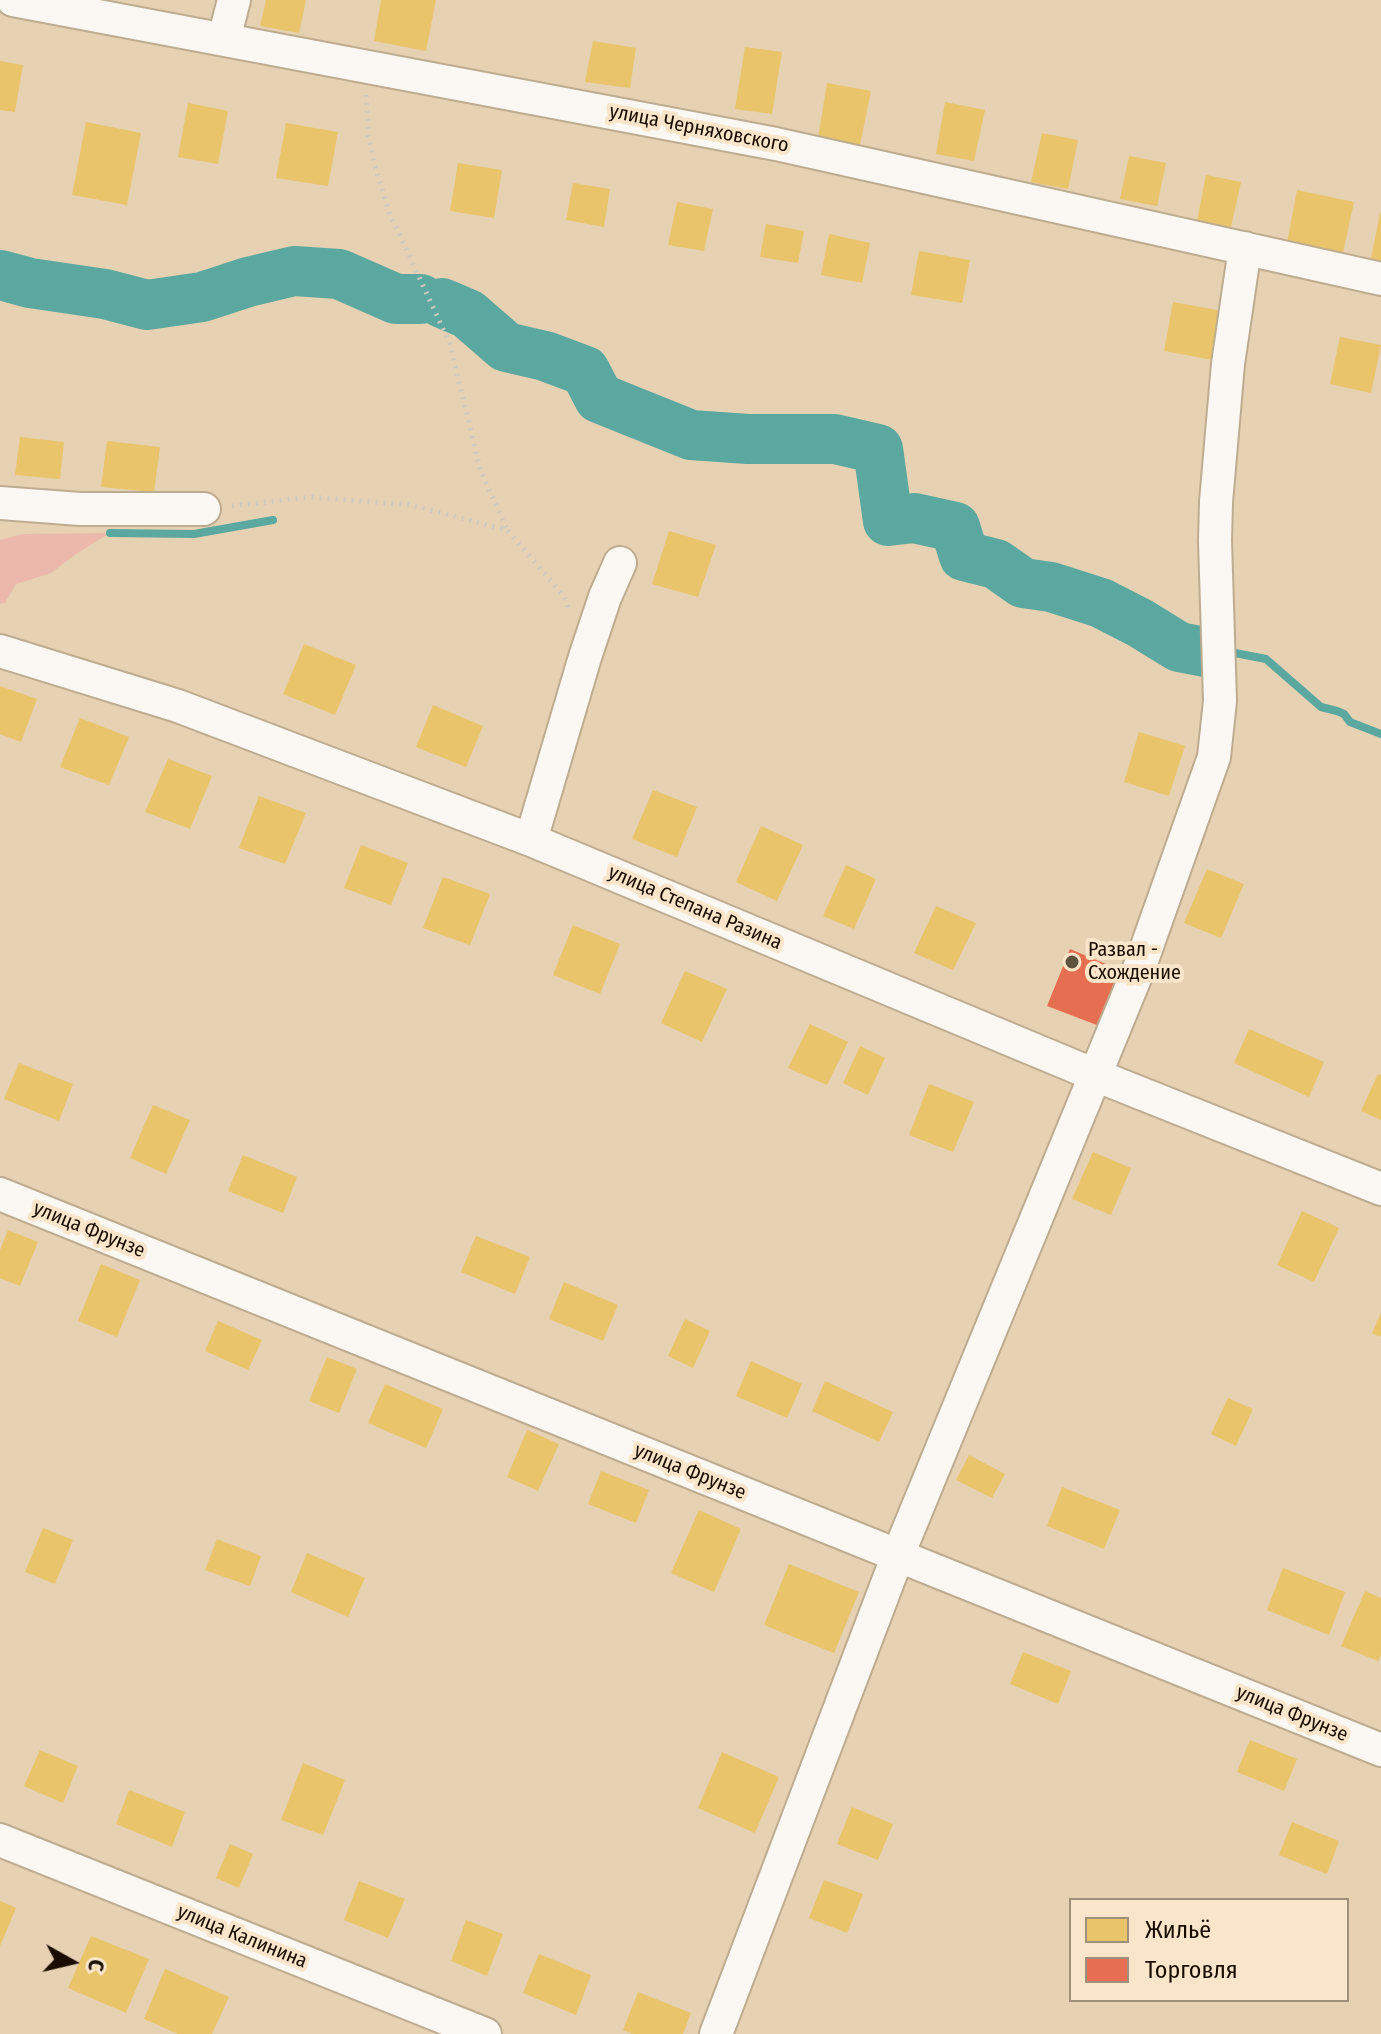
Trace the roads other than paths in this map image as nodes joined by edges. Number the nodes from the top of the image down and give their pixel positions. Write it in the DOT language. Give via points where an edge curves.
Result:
graph roads {
  1 [pos="13,0"];
  2 [pos="234,0"];
  3 [pos="224,39"];
  4 [pos="1245,248"];
  5 [pos="1381,279"];
  6 [pos="0,503"];
  7 [pos="204,509"];
  8 [pos="620,563"];
  9 [pos="0,651"];
  10 [pos="531,840"];
  11 [pos="1095,1075"];
  12 [pos="1381,1189"];
  13 [pos="0,1194"];
  14 [pos="898,1555"];
  15 [pos="1381,1750"];
  16 [pos="0,1840"];
  17 [pos="485,2034"];
  18 [pos="716,2034"];
  1 -- 3 [label="street, улица Черняховского"];
  2 -- 3 [label="street"];
  3 -- 4 [label="street, улица Черняховского" via="776,144"];
  4 -- 5 [label="street, улица Черняховского"];
  4 -- 11 [label="street" via="1216,502 1220,701 1214,757"];
  6 -- 7 [label="street"];
  8 -- 10 [label="street" via="585,657"];
  9 -- 10 [label="street, улица Степана Разина" via="178,706"];
  10 -- 11 [label="street, улица Степана Разина"];
  11 -- 12 [label="street, улица Степана Разина"];
  11 -- 14 [label="street"];
  13 -- 14 [label="street, улица Фрунзе"];
  14 -- 15 [label="street, улица Фрунзе"];
  14 -- 18 [label="street"];
  16 -- 17 [label="street, улица Калинина"];
}
